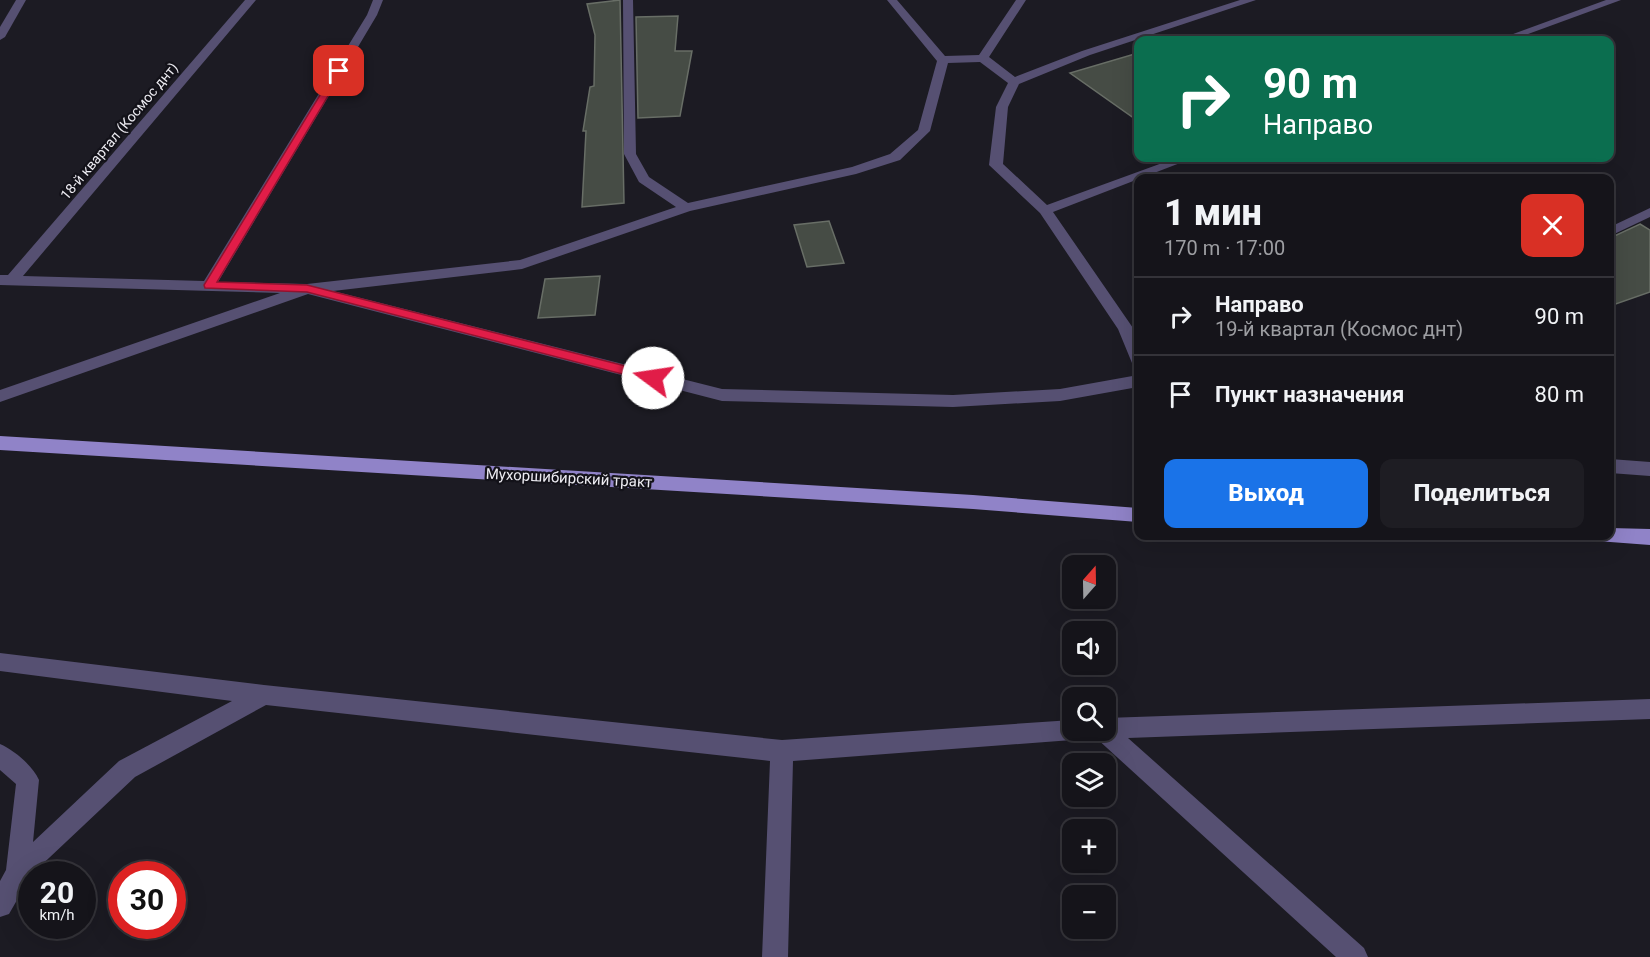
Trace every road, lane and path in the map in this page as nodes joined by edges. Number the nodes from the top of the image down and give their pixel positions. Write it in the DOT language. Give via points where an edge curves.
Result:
graph roads {
  1 [pos="21,0"];
  2 [pos="251,0"];
  3 [pos="378,0"];
  4 [pos="628,0"];
  5 [pos="892,0"];
  6 [pos="1021,0"];
  7 [pos="1251,0"];
  8 [pos="1616,0"];
  9 [pos="1139,36"];
  10 [pos="1514,36"];
  11 [pos="0,37"];
  12 [pos="1134,38"];
  13 [pos="983,58"];
  14 [pos="943,60"];
  15 [pos="1014,82"];
  16 [pos="1176,162"];
  17 [pos="1143,174"];
  18 [pos="1134,177"];
  19 [pos="686,208"];
  20 [pos="1045,210"];
  21 [pos="1650,212"];
  22 [pos="1614,230"];
  23 [pos="6,280"];
  24 [pos="209,285"];
  25 [pos="307,289"];
  26 [pos="1134,349"];
  27 [pos="1134,382"];
  28 [pos="0,396"];
  29 [pos="0,443"];
  30 [pos="1614,466"];
  31 [pos="1650,469"];
  32 [pos="1134,516"];
  33 [pos="1614,536"];
  34 [pos="1650,537"];
  35 [pos="0,662"];
  36 [pos="264,695"];
  37 [pos="1650,709"];
  38 [pos="1116,729"];
  39 [pos="1062,731"];
  40 [pos="1116,740"];
  41 [pos="782,751"];
  42 [pos="0,755"];
  43 [pos="19,861"];
  44 [pos="31,861"];
  45 [pos="18,873"];
  46 [pos="0,905"];
  47 [pos="775,957"];
  48 [pos="1355,957"];
  1 -- 11 [label="street"];
  2 -- 23 [label="street, 18-й квартал (Космос днт)"];
  3 -- 24 [label="street"];
  4 -- 19 [label="street" via="630,154 644,179"];
  5 -- 14 [label="street"];
  6 -- 13 [label="street"];
  7 -- 9 [label="street"];
  8 -- 10 [label="street"];
  12 -- 15 [label="street"];
  13 -- 14 [label="street"];
  13 -- 15 [label="street"];
  14 -- 19 [label="street" via="924,131 895,157 856,170"];
  15 -- 20 [label="street" via="1002,107 996,165"];
  16 -- 17 [label="street"];
  18 -- 20 [label="street"];
  19 -- 25 [label="street" via="522,264"];
  20 -- 26 [label="street" via="1125,328"];
  21 -- 22 [label="street"];
  23 -- 24 [label="street"];
  24 -- 25 [label="street"];
  25 -- 27 [label="street" via="723,395 953,401 1060,395"];
  25 -- 28 [label="street"];
  29 -- 32 [label="main road, Мухоршибирский тракт" via="973,502"];
  30 -- 31 [label="street"];
  33 -- 34 [label="main road"];
  35 -- 36 [label="street"];
  36 -- 41 [label="street"];
  36 -- 44 [label="street" via="127,769"];
  37 -- 38 [label="street"];
  39 -- 41 [label="street"];
  40 -- 48 [label="street"];
  41 -- 47 [label="street"];
  42 -- 43 [label="street" via="28,780"];
  45 -- 46 [label="street"];
}
